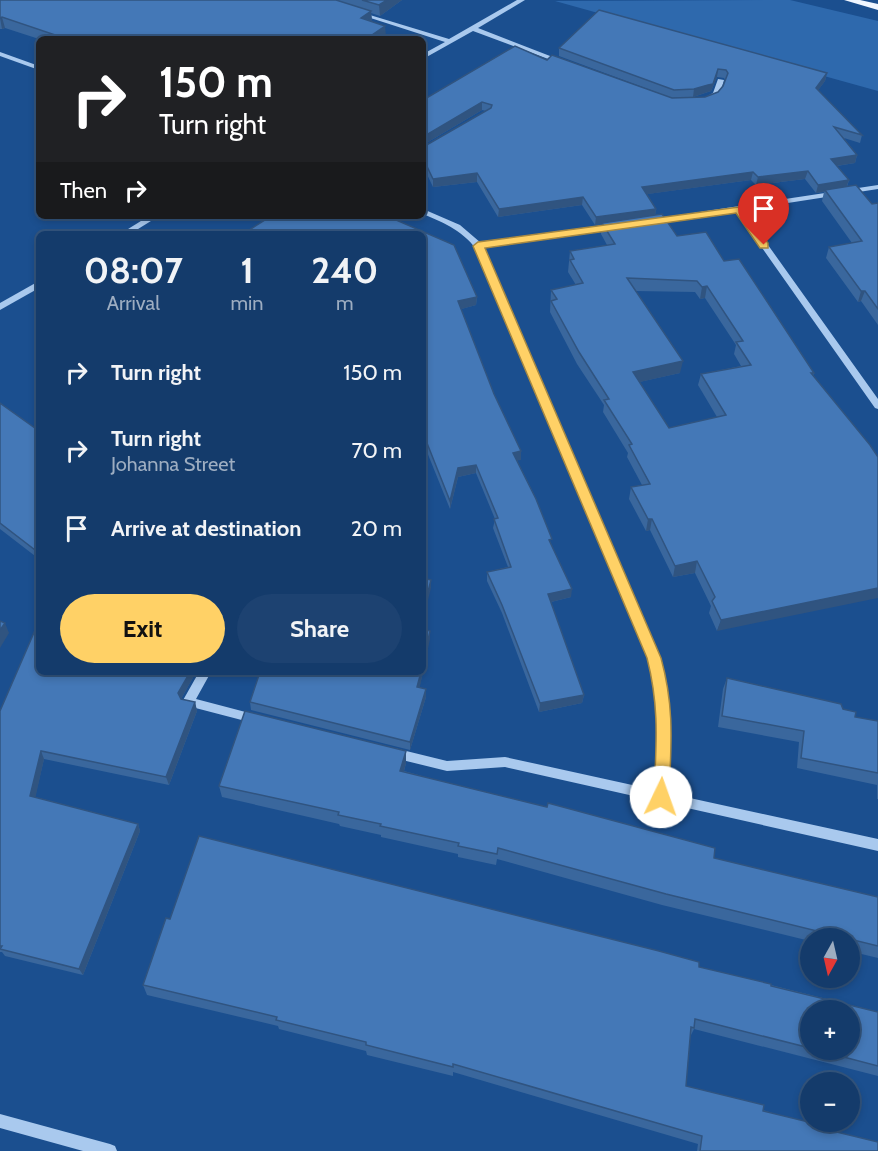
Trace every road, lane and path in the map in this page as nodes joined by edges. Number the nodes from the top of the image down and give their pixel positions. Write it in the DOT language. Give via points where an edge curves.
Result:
graph roads {
  1 [pos="522,0"];
  2 [pos="849,0"];
  3 [pos="878,7"];
  4 [pos="352,11"];
  5 [pos="471,28"];
  6 [pos="449,41"];
  7 [pos="0,54"];
  8 [pos="426,55"];
  9 [pos="36,67"];
  10 [pos="574,67"];
  11 [pos="720,80"];
  12 [pos="697,103"];
  13 [pos="878,187"];
  14 [pos="739,210"];
  15 [pos="426,212"];
  16 [pos="150,219"];
  17 [pos="644,223"];
  18 [pos="620,226"];
  19 [pos="129,231"];
  20 [pos="478,246"];
  21 [pos="36,286"];
  22 [pos="0,307"];
  23 [pos="878,406"];
  24 [pos="202,675"];
  25 [pos="267,721"];
  26 [pos="379,749"];
  27 [pos="661,797"];
  28 [pos="878,845"];
  29 [pos="0,1121"];
  30 [pos="110,1151"];
  1 -- 5 [label="street"];
  2 -- 3 [label="main road"];
  4 -- 6 [label="street"];
  5 -- 6 [label="street"];
  5 -- 10 [label="street"];
  6 -- 8 [label="street"];
  7 -- 9 [label="street"];
  11 -- 12 [label="street" via="716,94"];
  13 -- 14 [label="street"];
  14 -- 17 [label="street"];
  14 -- 23 [label="street"];
  15 -- 20 [label="street" via="467,232"];
  16 -- 19 [label="street"];
  18 -- 20 [label="street"];
  20 -- 27 [label="street" via="654,658 665,719"];
  21 -- 22 [label="street"];
  24 -- 25 [label="street" via="188,702"];
  26 -- 27 [label="street" via="447,766 505,762"];
  27 -- 28 [label="street"];
  29 -- 30 [label="street"];
}
